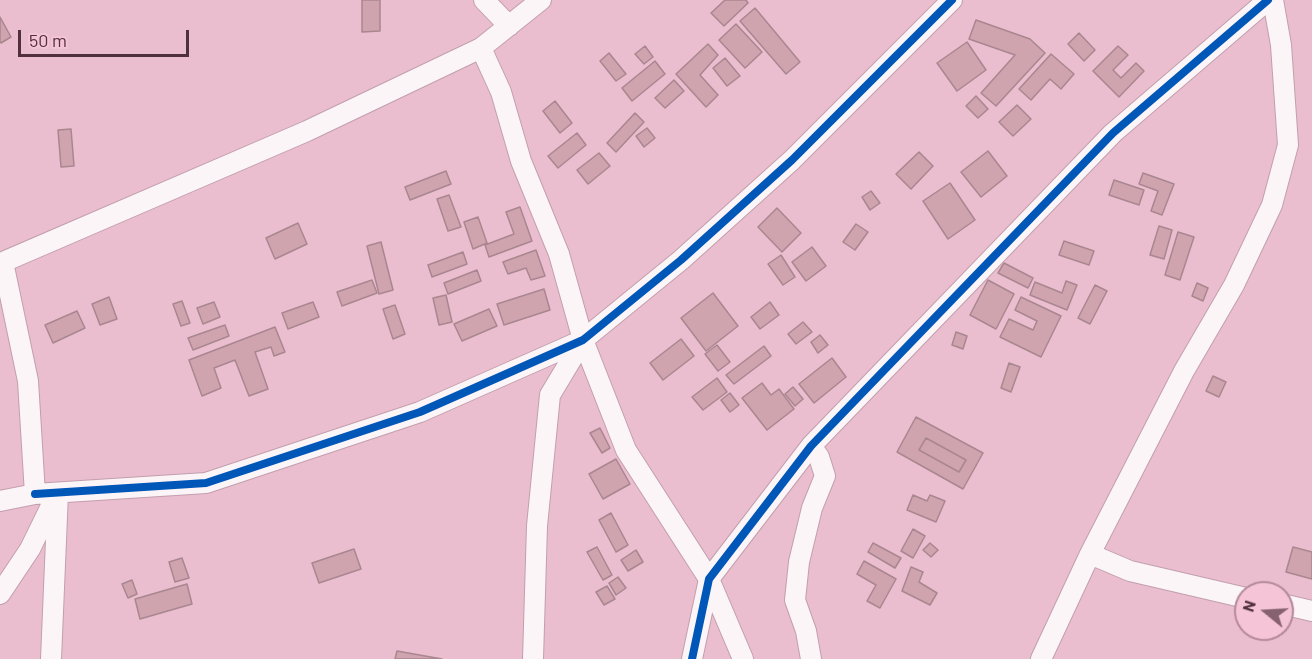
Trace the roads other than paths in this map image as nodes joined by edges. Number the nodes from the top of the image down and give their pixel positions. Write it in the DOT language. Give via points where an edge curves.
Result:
graph roads {
  1 [pos="484,0"];
  2 [pos="541,0"];
  3 [pos="952,0"];
  4 [pos="1269,0"];
  5 [pos="1273,0"];
  6 [pos="509,26"];
  7 [pos="482,48"];
  8 [pos="2,259"];
  9 [pos="583,340"];
  10 [pos="811,446"];
  11 [pos="58,493"];
  12 [pos="36,494"];
  13 [pos="0,501"];
  14 [pos="1090,554"];
  15 [pos="709,579"];
  16 [pos="0,594"];
  17 [pos="1234,595"];
  18 [pos="1294,607"];
  19 [pos="1312,611"];
  20 [pos="51,659"];
  21 [pos="533,659"];
  22 [pos="692,659"];
  23 [pos="743,659"];
  24 [pos="811,659"];
  25 [pos="1041,659"];
  1 -- 6 [label="street"];
  2 -- 6 [label="street"];
  3 -- 9 [label="street" via="792,160 681,260"];
  4 -- 10 [label="street" via="1113,133"];
  5 -- 14 [label="street" via="1281,45 1288,145 1272,205 1234,285 1184,371"];
  6 -- 7 [label="street"];
  7 -- 8 [label="street" via="307,131"];
  7 -- 9 [label="street" via="501,92 520,161 559,254"];
  8 -- 12 [label="street" via="28,381"];
  9 -- 11 [label="street" via="420,412 206,483"];
  9 -- 15 [label="street" via="626,450"];
  9 -- 21 [label="street" via="550,395 537,526"];
  10 -- 15 [label="street"];
  10 -- 24 [label="street" via="825,476 812,508 795,600"];
  11 -- 12 [label="street"];
  11 -- 16 [label="street" via="30,549"];
  11 -- 20 [label="street"];
  12 -- 13 [label="street"];
  14 -- 17 [label="street" via="1130,571"];
  14 -- 25 [label="street"];
  15 -- 22 [label="street"];
  15 -- 23 [label="street"];
  18 -- 19 [label="street"];
}
